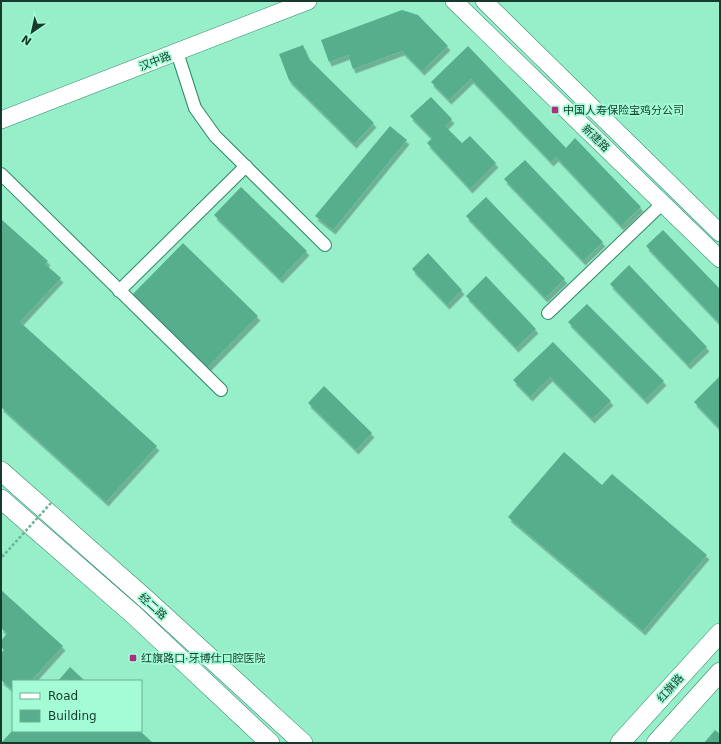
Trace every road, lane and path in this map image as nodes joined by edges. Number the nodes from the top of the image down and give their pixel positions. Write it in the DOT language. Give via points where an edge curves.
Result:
graph roads {
  1 [pos="308,1"];
  2 [pos="454,1"];
  3 [pos="484,1"];
  4 [pos="177,52"];
  5 [pos="1,120"];
  6 [pos="246,166"];
  7 [pos="1,174"];
  8 [pos="663,203"];
  9 [pos="720,233"];
  10 [pos="325,245"];
  11 [pos="720,259"];
  12 [pos="119,291"];
  13 [pos="548,313"];
  14 [pos="221,390"];
  15 [pos="1,471"];
  16 [pos="1,499"];
  17 [pos="51,503"];
  18 [pos="1,553"];
  19 [pos="720,633"];
  20 [pos="720,672"];
  21 [pos="270,743"];
  22 [pos="303,743"];
  23 [pos="620,743"];
  24 [pos="656,743"];
  1 -- 4 [label="main road, 汉中路"];
  2 -- 8 [label="main road, 新建路"];
  3 -- 9 [label="main road, 新建路"];
  4 -- 5 [label="main road, 汉中路"];
  4 -- 6 [label="street" via="195,108 215,136"];
  6 -- 10 [label="street"];
  6 -- 12 [label="street"];
  7 -- 12 [label="street"];
  8 -- 11 [label="main road, 新建路"];
  8 -- 13 [label="street"];
  12 -- 14 [label="street"];
  15 -- 22 [label="main road, 经二路" via="148,600"];
  16 -- 21 [label="main road, 经二路" via="134,616"];
  17 -- 18 [label="path, bridge" via="2,557"];
  19 -- 23 [label="main road, 红旗路"];
  20 -- 24 [label="main road"];
}
